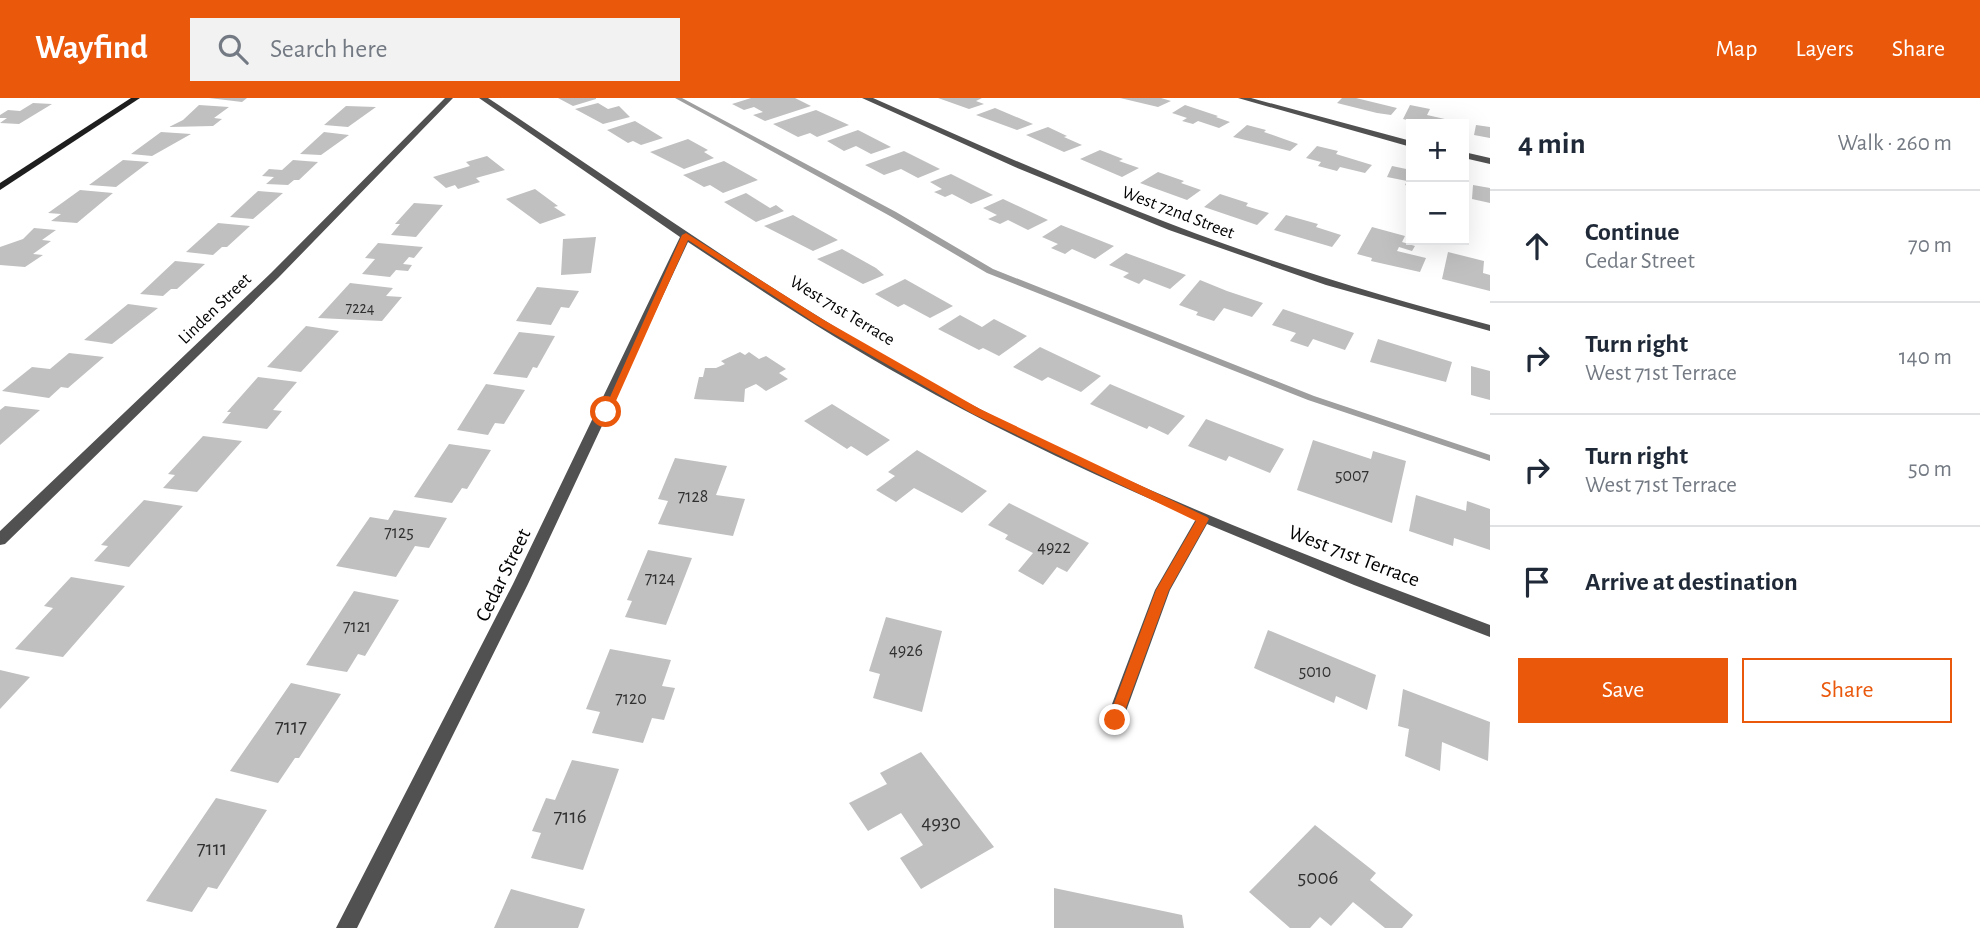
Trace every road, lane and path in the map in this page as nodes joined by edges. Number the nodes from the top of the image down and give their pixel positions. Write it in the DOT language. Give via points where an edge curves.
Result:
graph roads {
  1 [pos="136,98"];
  2 [pos="449,98"];
  3 [pos="483,98"];
  4 [pos="866,98"];
  5 [pos="1241,98"];
  6 [pos="1406,143"];
  7 [pos="1469,156"];
  8 [pos="1490,161"];
  9 [pos="0,187"];
  10 [pos="686,235"];
  11 [pos="1490,328"];
  12 [pos="1203,519"];
  13 [pos="0,540"];
  14 [pos="1490,631"];
  15 [pos="1115,720"];
  16 [pos="346,928"];
  1 -- 9 [label="main road"];
  2 -- 13 [label="street, Linden Street" via="275,275"];
  3 -- 10 [label="street, West 71st Terrace"];
  4 -- 11 [label="street, West 72nd Street" via="1157,224 1307,276"];
  5 -- 6 [label="street"];
  7 -- 8 [label="street"];
  10 -- 12 [label="street, West 71st Terrace" via="839,334 976,411"];
  10 -- 16 [label="street, Cedar Street" via="493,645"];
  12 -- 14 [label="street, West 71st Terrace"];
  12 -- 15 [label="street" via="1163,590"];
}
